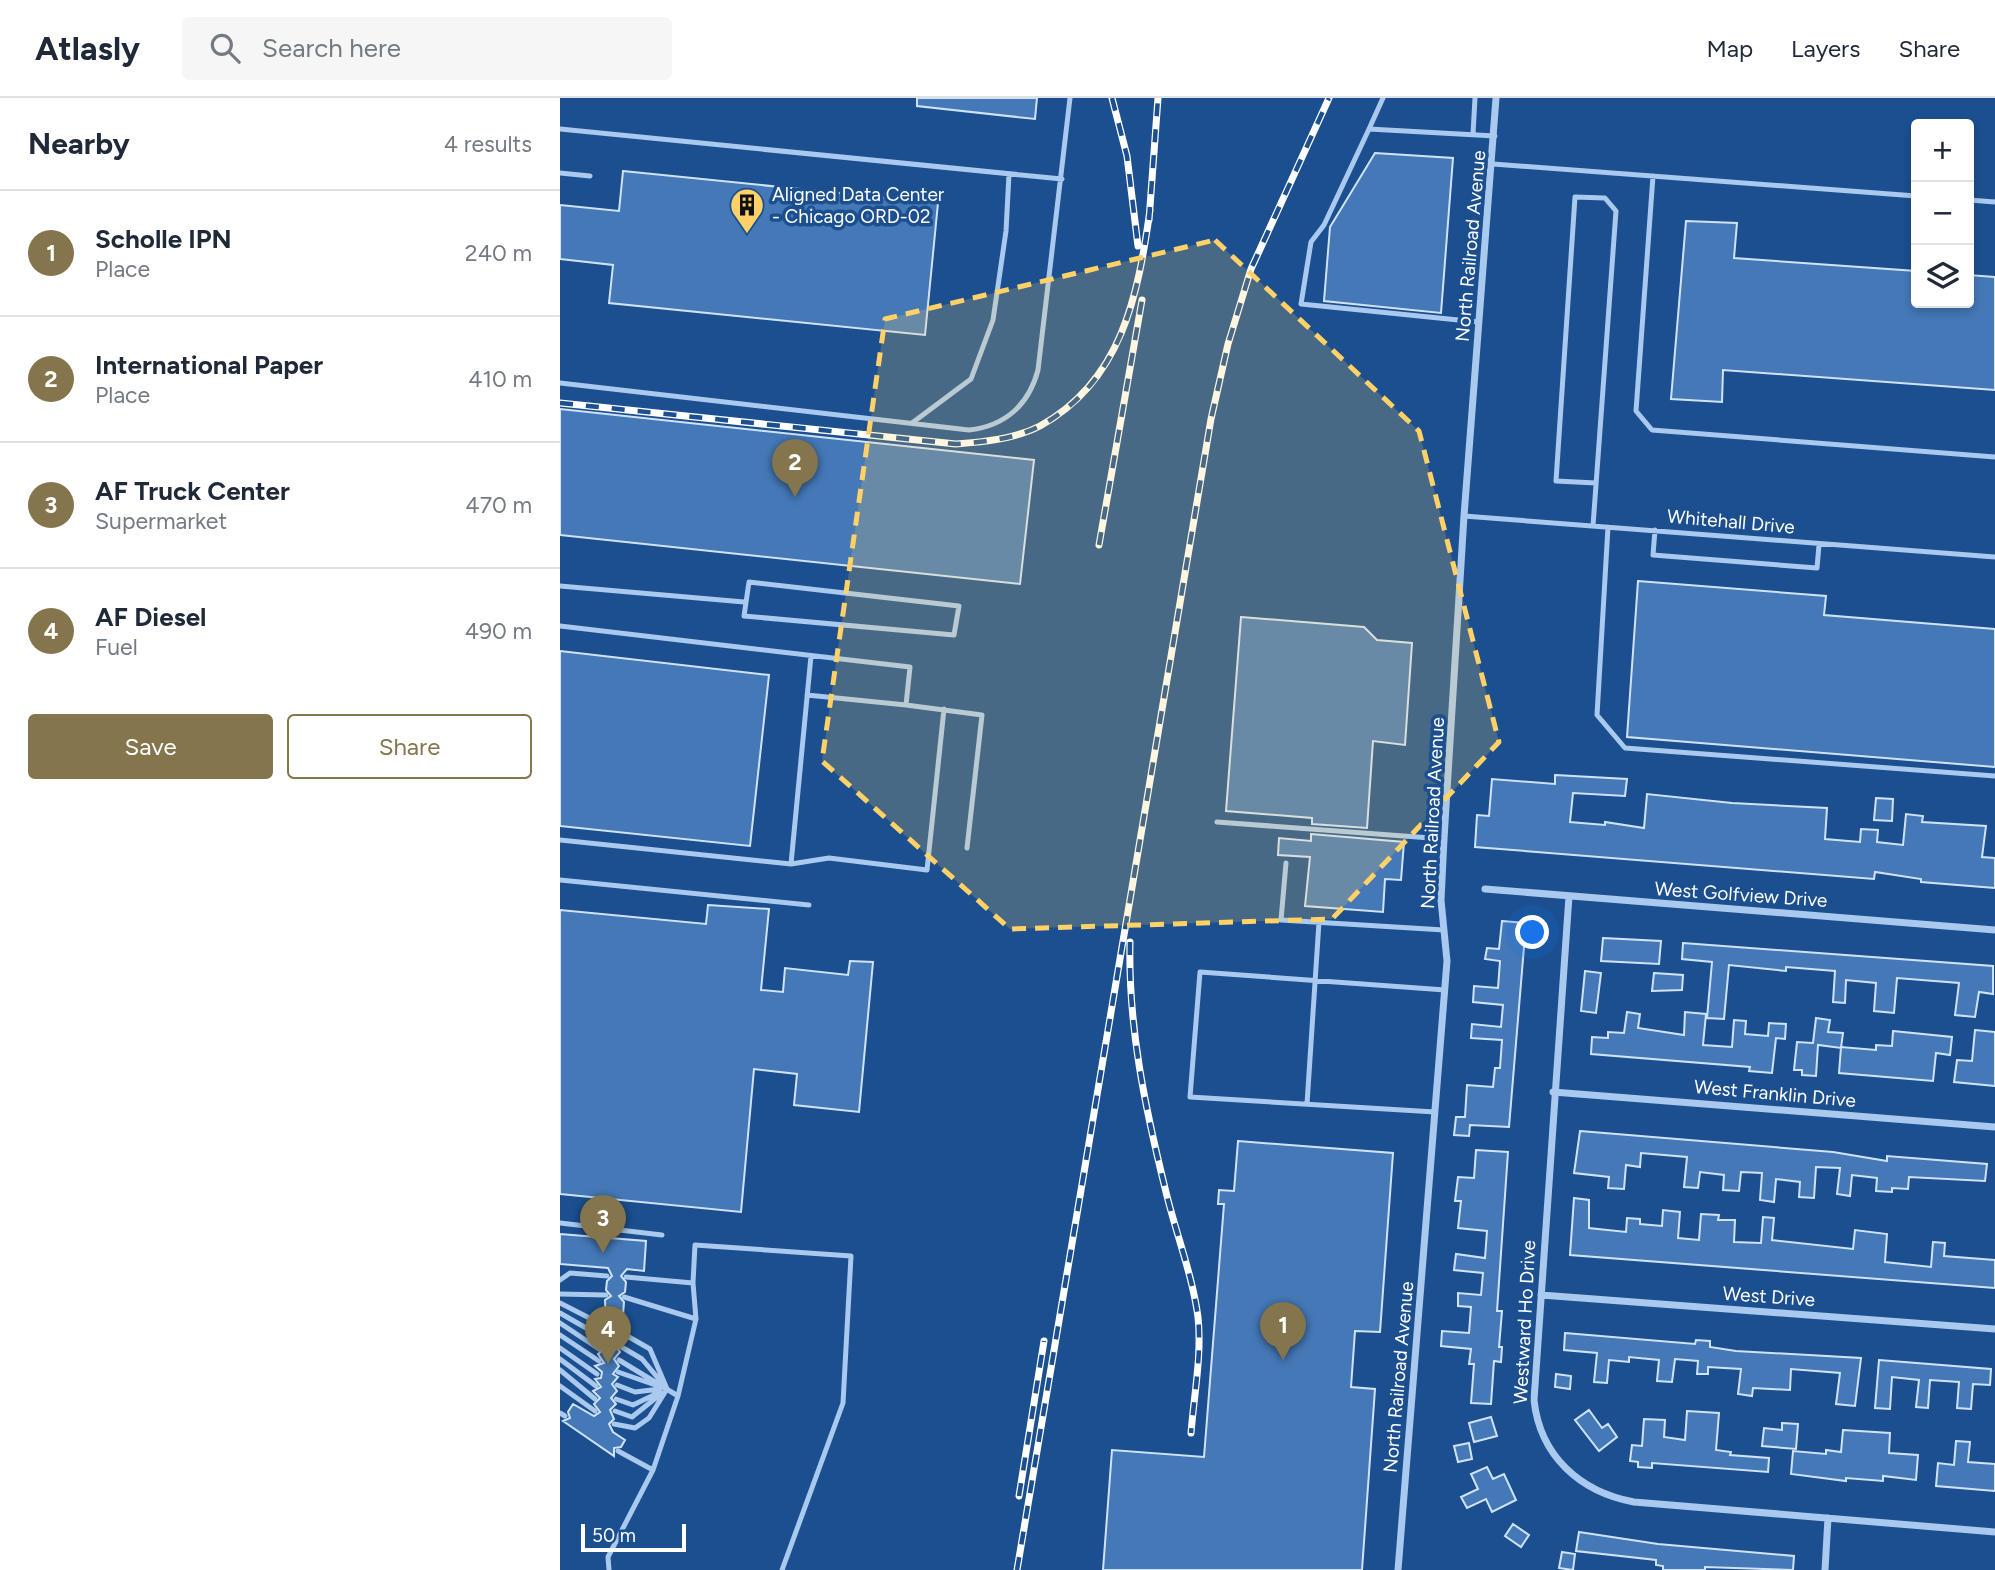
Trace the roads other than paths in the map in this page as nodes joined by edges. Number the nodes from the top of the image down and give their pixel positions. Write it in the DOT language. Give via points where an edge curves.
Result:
graph roads {
  1 [pos="1070,98"];
  2 [pos="1383,98"];
  3 [pos="1475,98"];
  4 [pos="1496,98"];
  5 [pos="560,129"];
  6 [pos="1369,129"];
  7 [pos="1473,134"];
  8 [pos="1495,135"];
  9 [pos="1493,164"];
  10 [pos="560,173"];
  11 [pos="1009,174"];
  12 [pos="590,176"];
  13 [pos="1653,176"];
  14 [pos="1062,179"];
  15 [pos="1911,196"];
  16 [pos="1974,200"];
  17 [pos="1995,202"];
  18 [pos="1478,322"];
  19 [pos="560,383"];
  20 [pos="912,423"];
  21 [pos="1995,457"];
  22 [pos="1596,483"];
  23 [pos="1464,516"];
  24 [pos="1593,526"];
  25 [pos="1608,527"];
  26 [pos="1655,530"];
  27 [pos="1818,545"];
  28 [pos="1995,557"];
  29 [pos="560,586"];
  30 [pos="744,603"];
  31 [pos="560,626"];
  32 [pos="811,656"];
  33 [pos="807,695"];
  34 [pos="906,705"];
  35 [pos="944,709"];
  36 [pos="1995,776"];
  37 [pos="1217,821"];
  38 [pos="1444,839"];
  39 [pos="560,840"];
  40 [pos="967,848"];
  41 [pos="1286,863"];
  42 [pos="790,864"];
  43 [pos="560,880"];
  44 [pos="1485,889"];
  45 [pos="1569,896"];
  46 [pos="808,905"];
  47 [pos="1320,922"];
  48 [pos="1444,930"];
  49 [pos="1995,930"];
  50 [pos="1316,981"];
  51 [pos="1445,990"];
  52 [pos="1553,1092"];
  53 [pos="1307,1104"];
  54 [pos="1435,1112"];
  55 [pos="1995,1127"];
  56 [pos="560,1223"];
  57 [pos="662,1235"];
  58 [pos="607,1276"];
  59 [pos="626,1277"];
  60 [pos="560,1280"];
  61 [pos="693,1283"];
  62 [pos="560,1294"];
  63 [pos="1541,1294"];
  64 [pos="606,1295"];
  65 [pos="624,1297"];
  66 [pos="560,1303"];
  67 [pos="560,1313"];
  68 [pos="696,1320"];
  69 [pos="560,1323"];
  70 [pos="601,1324"];
  71 [pos="1995,1329"];
  72 [pos="622,1333"];
  73 [pos="560,1335"];
  74 [pos="600,1336"];
  75 [pos="621,1346"];
  76 [pos="560,1348"];
  77 [pos="599,1349"];
  78 [pos="560,1359"];
  79 [pos="619,1360"];
  80 [pos="598,1362"];
  81 [pos="560,1370"];
  82 [pos="618,1372"];
  83 [pos="597,1374"];
  84 [pos="617,1385"];
  85 [pos="560,1386"];
  86 [pos="596,1387"];
  87 [pos="667,1389"];
  88 [pos="678,1396"];
  89 [pos="595,1399"];
  90 [pos="616,1399"];
  91 [pos="594,1411"];
  92 [pos="615,1411"];
  93 [pos="614,1424"];
  94 [pos="618,1451"];
  95 [pos="653,1469"];
  96 [pos="1828,1518"];
  97 [pos="1995,1532"];
  98 [pos="609,1570"];
  99 [pos="782,1570"];
  100 [pos="1398,1570"];
  101 [pos="1825,1570"];
  1 -- 14 [label="lane"];
  2 -- 6 [label="lane"];
  3 -- 7 [label="lane"];
  4 -- 8 [label="street, North Railroad Avenue"];
  5 -- 11 [label="lane"];
  6 -- 7 [label="lane"];
  6 -- 18 [label="lane" via="1324,225 1311,242 1301,303"];
  7 -- 8 [label="lane"];
  8 -- 9 [label="street, North Railroad Avenue"];
  9 -- 13 [label="lane"];
  9 -- 18 [label="street, North Railroad Avenue"];
  10 -- 12 [label="lane"];
  11 -- 14 [label="lane"];
  11 -- 20 [label="lane" via="993,320 971,379"];
  13 -- 15 [label="lane"];
  13 -- 21 [label="lane" via="1636,411 1652,430"];
  14 -- 20 [label="lane" via="1033,390 1023,405 987,428"];
  16 -- 17 [label="lane"];
  18 -- 23 [label="street, North Railroad Avenue"];
  19 -- 20 [label="lane"];
  22 -- 22 [label="lane" via="1616,211 1605,198 1576,197 1556,481"];
  22 -- 24 [label="lane"];
  23 -- 24 [label="lane, Whitehall Drive"];
  23 -- 38 [label="street, North Railroad Avenue"];
  24 -- 25 [label="lane, Whitehall Drive"];
  25 -- 26 [label="lane, Whitehall Drive"];
  25 -- 36 [label="lane" via="1597,715 1625,748"];
  26 -- 27 [label="lane, Whitehall Drive"];
  26 -- 27 [label="lane" via="1653,555 1817,568"];
  27 -- 28 [label="lane, Whitehall Drive"];
  29 -- 30 [label="lane"];
  30 -- 30 [label="lane" via="749,582 958,606 954,635 744,615"];
  31 -- 32 [label="lane"];
  32 -- 33 [label="lane"];
  32 -- 34 [label="lane" via="909,667"];
  33 -- 34 [label="lane"];
  33 -- 42 [label="lane"];
  34 -- 35 [label="lane"];
  35 -- 40 [label="lane" via="982,715"];
  35 -- 42 [label="lane" via="928,870 829,858"];
  37 -- 38 [label="lane"];
  38 -- 48 [label="street, North Railroad Avenue"];
  39 -- 42 [label="lane"];
  41 -- 47 [label="lane" via="1282,920"];
  43 -- 46 [label="lane"];
  44 -- 45 [label="street, West Golfview Drive"];
  45 -- 49 [label="street, West Golfview Drive"];
  45 -- 52 [label="street, Westward Ho Drive"];
  47 -- 48 [label="lane"];
  47 -- 50 [label="lane"];
  48 -- 51 [label="street, North Railroad Avenue"];
  50 -- 51 [label="lane"];
  50 -- 53 [label="lane"];
  50 -- 53 [label="lane" via="1200,972 1190,1097"];
  51 -- 54 [label="street, North Railroad Avenue"];
  52 -- 55 [label="street, West Franklin Drive"];
  52 -- 63 [label="street, Westward Ho Drive"];
  53 -- 54 [label="lane"];
  54 -- 100 [label="street, North Railroad Avenue"];
  56 -- 57 [label="lane"];
  58 -- 60 [label="lane" via="570,1273"];
  59 -- 61 [label="lane"];
  61 -- 68 [label="lane"];
  61 -- 99 [label="lane" via="695,1245 851,1256 843,1403"];
  62 -- 64 [label="lane"];
  63 -- 71 [label="street, West Drive"];
  63 -- 96 [label="street, Westward Ho Drive" via="1535,1413 1550,1450 1573,1477 1605,1496 1634,1502"];
  65 -- 68 [label="lane"];
  66 -- 70 [label="lane"];
  67 -- 74 [label="lane"];
  68 -- 88 [label="lane"];
  69 -- 77 [label="lane"];
  72 -- 87 [label="lane" via="650,1349"];
  73 -- 80 [label="lane"];
  75 -- 87 [label="lane" via="642,1359"];
  76 -- 83 [label="lane"];
  78 -- 86 [label="lane"];
  79 -- 87 [label="lane"];
  81 -- 89 [label="lane"];
  82 -- 87 [label="lane"];
  84 -- 87 [label="lane" via="635,1392"];
  85 -- 91 [label="lane"];
  87 -- 88 [label="lane"];
  87 -- 90 [label="lane" via="633,1405"];
  87 -- 92 [label="lane" via="632,1417"];
  87 -- 93 [label="lane" via="649,1418 635,1428"];
  88 -- 95 [label="lane"];
  94 -- 95 [label="lane"];
  95 -- 98 [label="lane" via="608,1557"];
  96 -- 97 [label="street, Westward Ho Drive"];
  96 -- 101 [label="street"];
}
